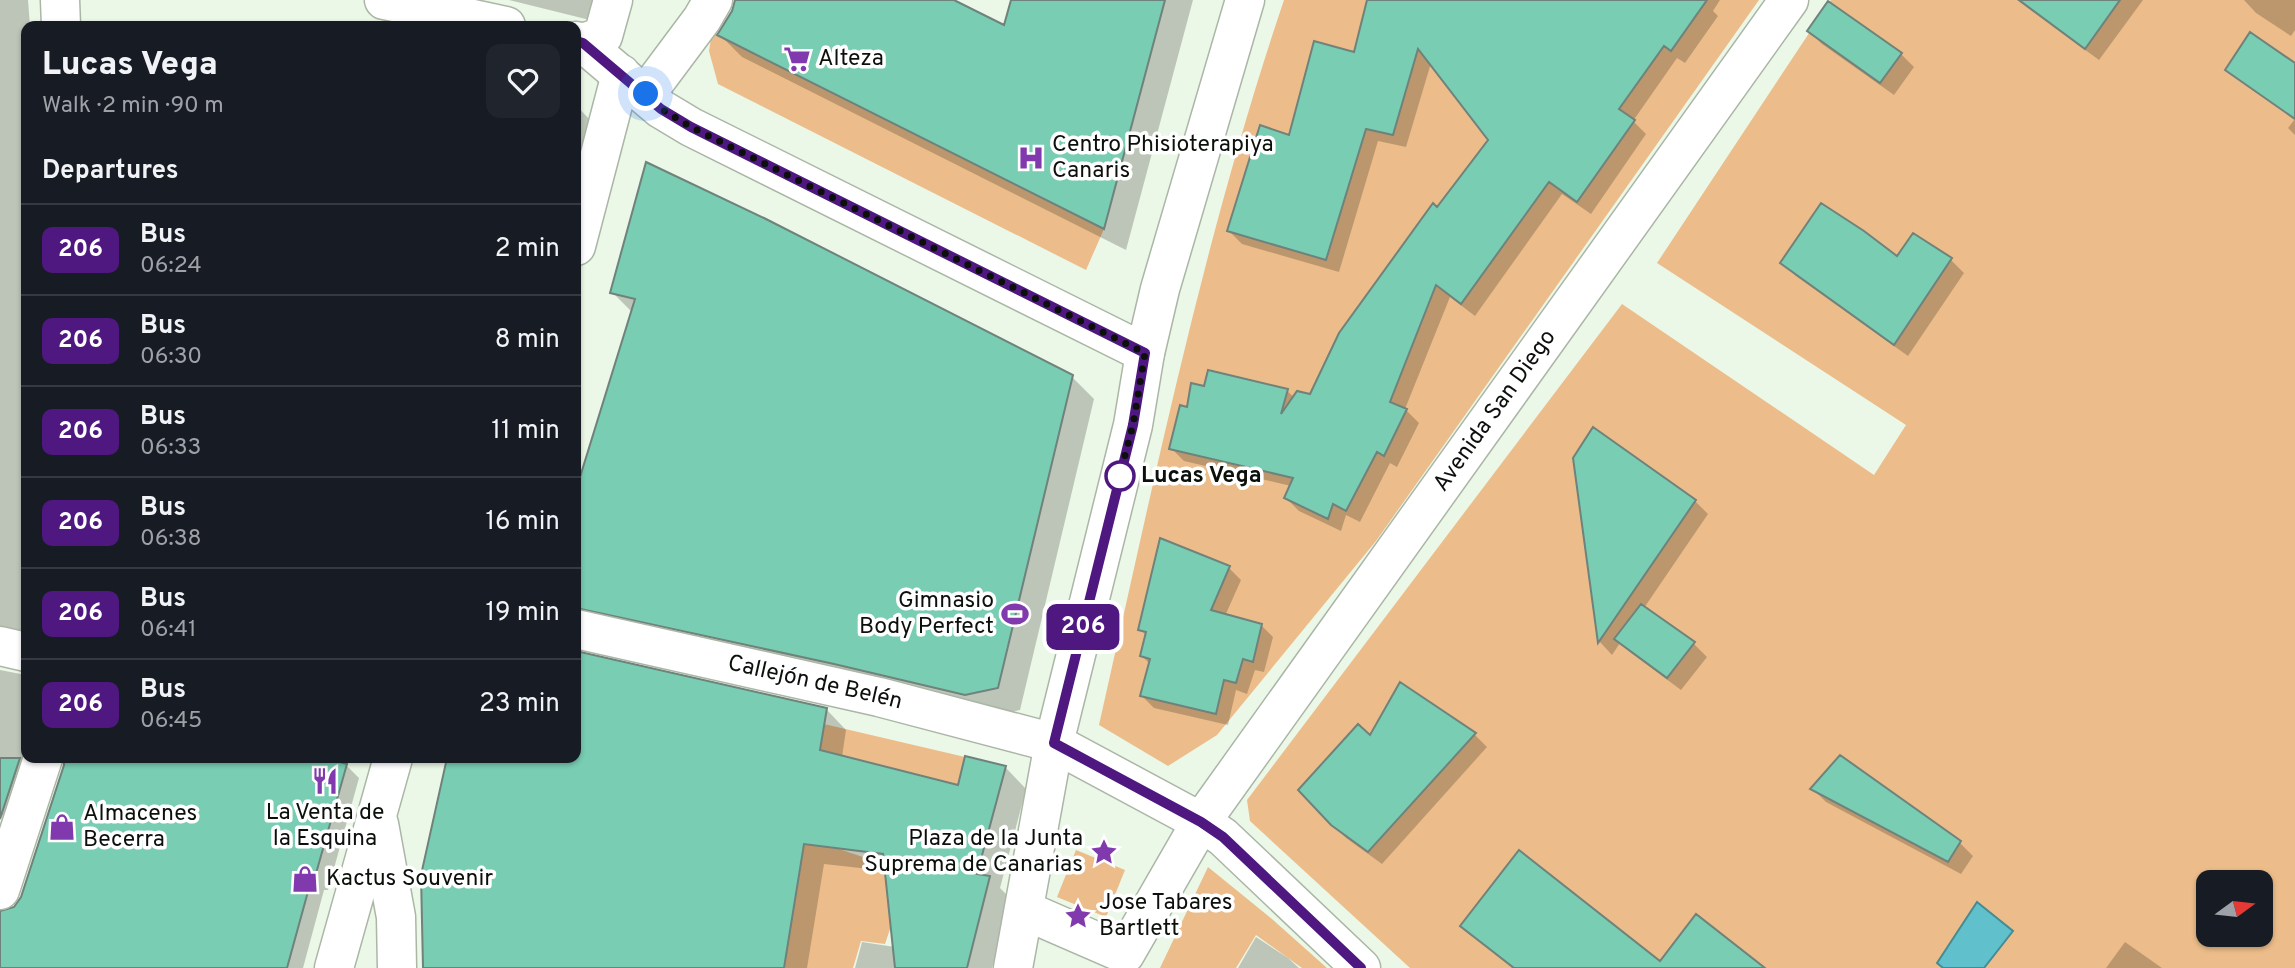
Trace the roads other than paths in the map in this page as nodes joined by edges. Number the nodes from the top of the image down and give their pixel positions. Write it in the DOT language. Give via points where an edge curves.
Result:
graph roads {
  1 [pos="60,0"];
  2 [pos="384,0"];
  3 [pos="612,0"];
  4 [pos="713,0"];
  5 [pos="1245,0"];
  6 [pos="1789,0"];
  7 [pos="61,21"];
  8 [pos="483,21"];
  9 [pos="581,42"];
  10 [pos="581,44"];
  11 [pos="633,84"];
  12 [pos="581,232"];
  13 [pos="1145,353"];
  14 [pos="581,630"];
  15 [pos="0,646"];
  16 [pos="21,651"];
  17 [pos="1054,743"];
  18 [pos="41,763"];
  19 [pos="392,763"];
  20 [pos="377,815"];
  21 [pos="1212,830"];
  22 [pos="0,890"];
  23 [pos="1024,910"];
  24 [pos="334,968"];
  25 [pos="397,968"];
  26 [pos="1013,968"];
  27 [pos="1361,968"];
  1 -- 7 [label="street"];
  2 -- 8 [label="street"];
  3 -- 9 [label="street" via="603,36"];
  4 -- 11 [label="street" via="702,19"];
  5 -- 13 [label="street"];
  6 -- 21 [label="street, Avenida San Diego"];
  10 -- 11 [label="street"];
  11 -- 12 [label="street"];
  11 -- 13 [label="street" via="691,127"];
  13 -- 17 [label="street" via="1133,425"];
  14 -- 17 [label="street, Callejón de Belén" via="879,697"];
  15 -- 16 [label="street"];
  17 -- 21 [label="street, Callejón de Belén"];
  17 -- 23 [label="street"];
  18 -- 22 [label="street"];
  19 -- 20 [label="street"];
  20 -- 24 [label="street"];
  20 -- 25 [label="street" via="396,917"];
  21 -- 23 [label="street, Avenida San Diego" via="1125,954"];
  21 -- 27 [label="street, Callejón de Belén"];
  23 -- 26 [label="street"];
}
